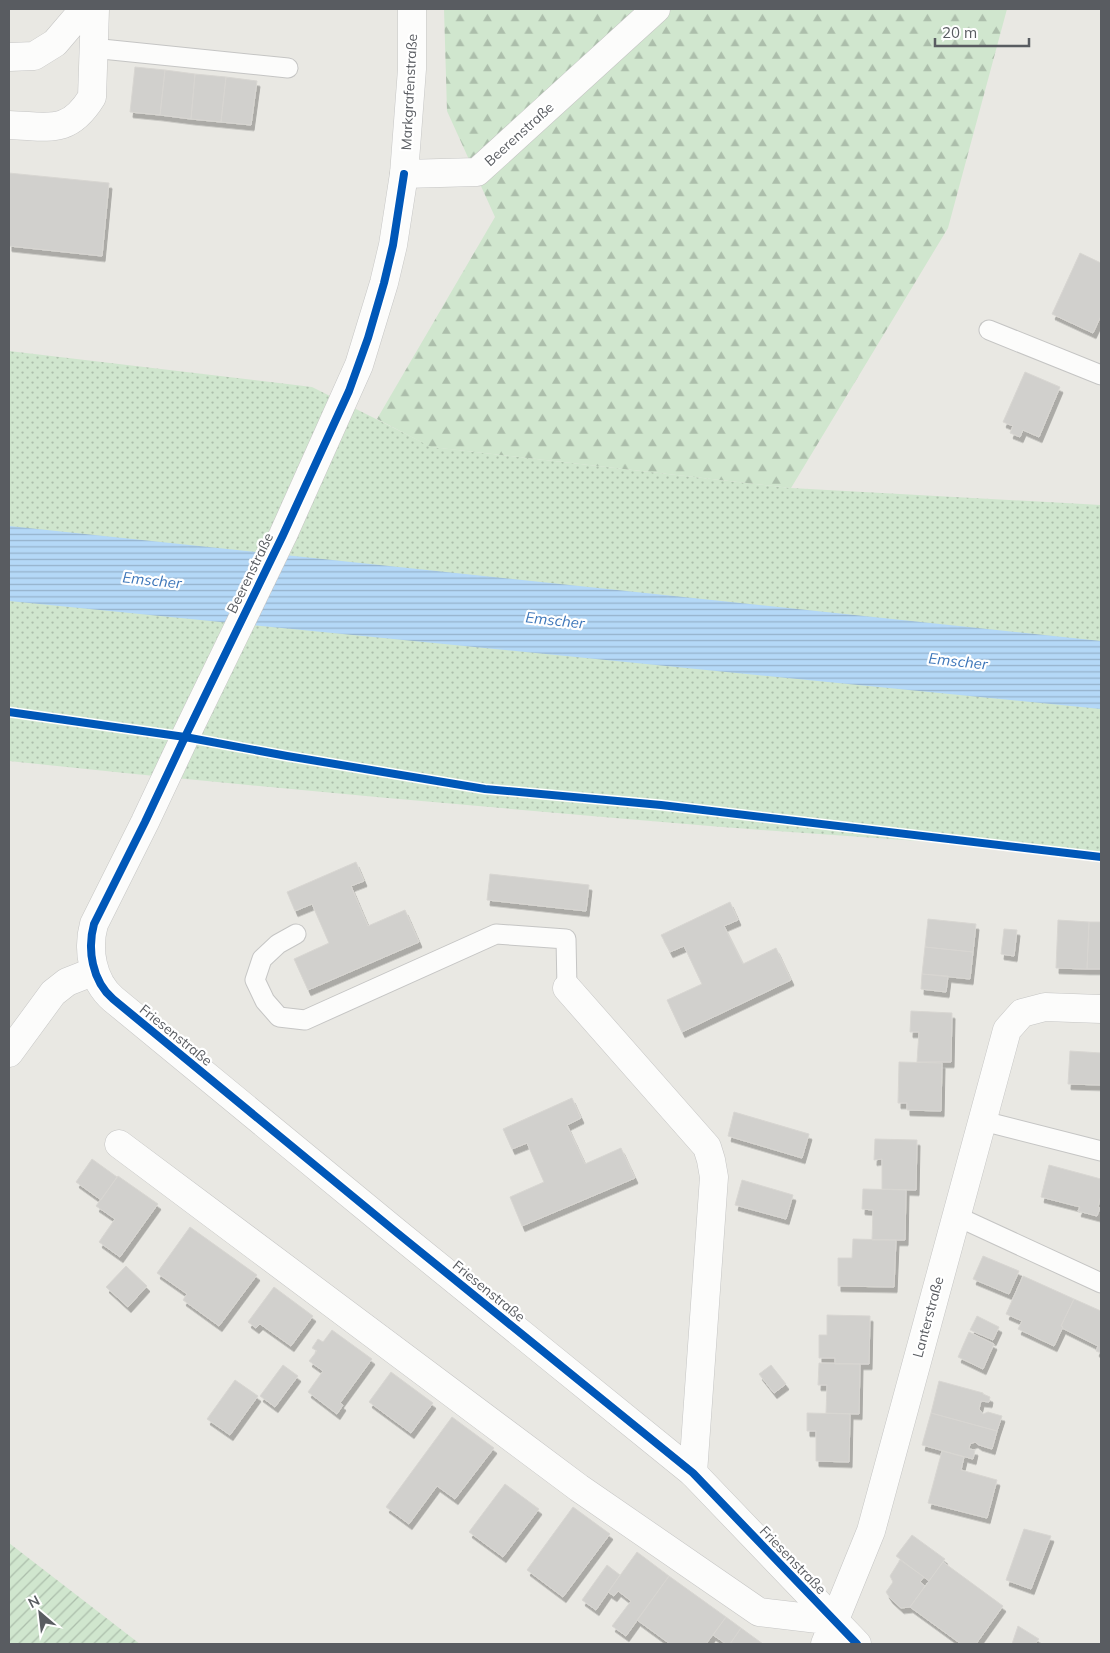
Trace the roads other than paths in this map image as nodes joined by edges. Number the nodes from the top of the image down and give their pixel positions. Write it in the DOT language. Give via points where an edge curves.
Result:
graph roads {
  1 [pos="84,9"];
  2 [pos="95,9"];
  3 [pos="412,9"];
  4 [pos="656,9"];
  5 [pos="92,48"];
  6 [pos="9,57"];
  7 [pos="288,68"];
  8 [pos="9,125"];
  9 [pos="404,174"];
  10 [pos="989,330"];
  11 [pos="1101,375"];
  12 [pos="296,934"];
  13 [pos="94,971"];
  14 [pos="567,988"];
  15 [pos="1101,1009"];
  16 [pos="9,1054"];
  17 [pos="983,1121"];
  18 [pos="119,1144"];
  19 [pos="1101,1151"];
  20 [pos="956,1216"];
  21 [pos="1101,1283"];
  22 [pos="693,1473"];
  23 [pos="830,1633"];
  24 [pos="857,1644"];
  1 -- 6 [label="street" via="55,44 34,56"];
  2 -- 5 [label="street"];
  3 -- 9 [label="street, Markgrafenstraße" via="412,70"];
  4 -- 9 [label="street, Beerenstraße" via="477,172"];
  5 -- 7 [label="lane"];
  5 -- 8 [label="street" via="92,97 76,118 66,125"];
  9 -- 13 [label="street, Beerenstraße" via="392,245 368,338 349,391 283,535 94,924 90,939"];
  10 -- 11 [label="lane"];
  12 -- 14 [label="lane" via="278,944 262,959 255,980 265,1001 279,1017 305,1020 496,934 566,939"];
  13 -- 16 [label="street" via="67,982 53,993"];
  13 -- 22 [label="street, Friesenstraße" via="113,999"];
  14 -- 22 [label="street" via="707,1147 712,1160 714,1177"];
  15 -- 17 [label="street, Lanterstraße" via="1045,1007 1022,1013 1007,1030"];
  17 -- 19 [label="lane"];
  17 -- 20 [label="street, Lanterstraße"];
  18 -- 23 [label="street" via="579,1488 759,1612"];
  20 -- 21 [label="lane"];
  20 -- 23 [label="street, Lanterstraße" via="871,1531"];
  22 -- 23 [label="street, Friesenstraße"];
  23 -- 24 [label="street, Friesenstraße"];
}
